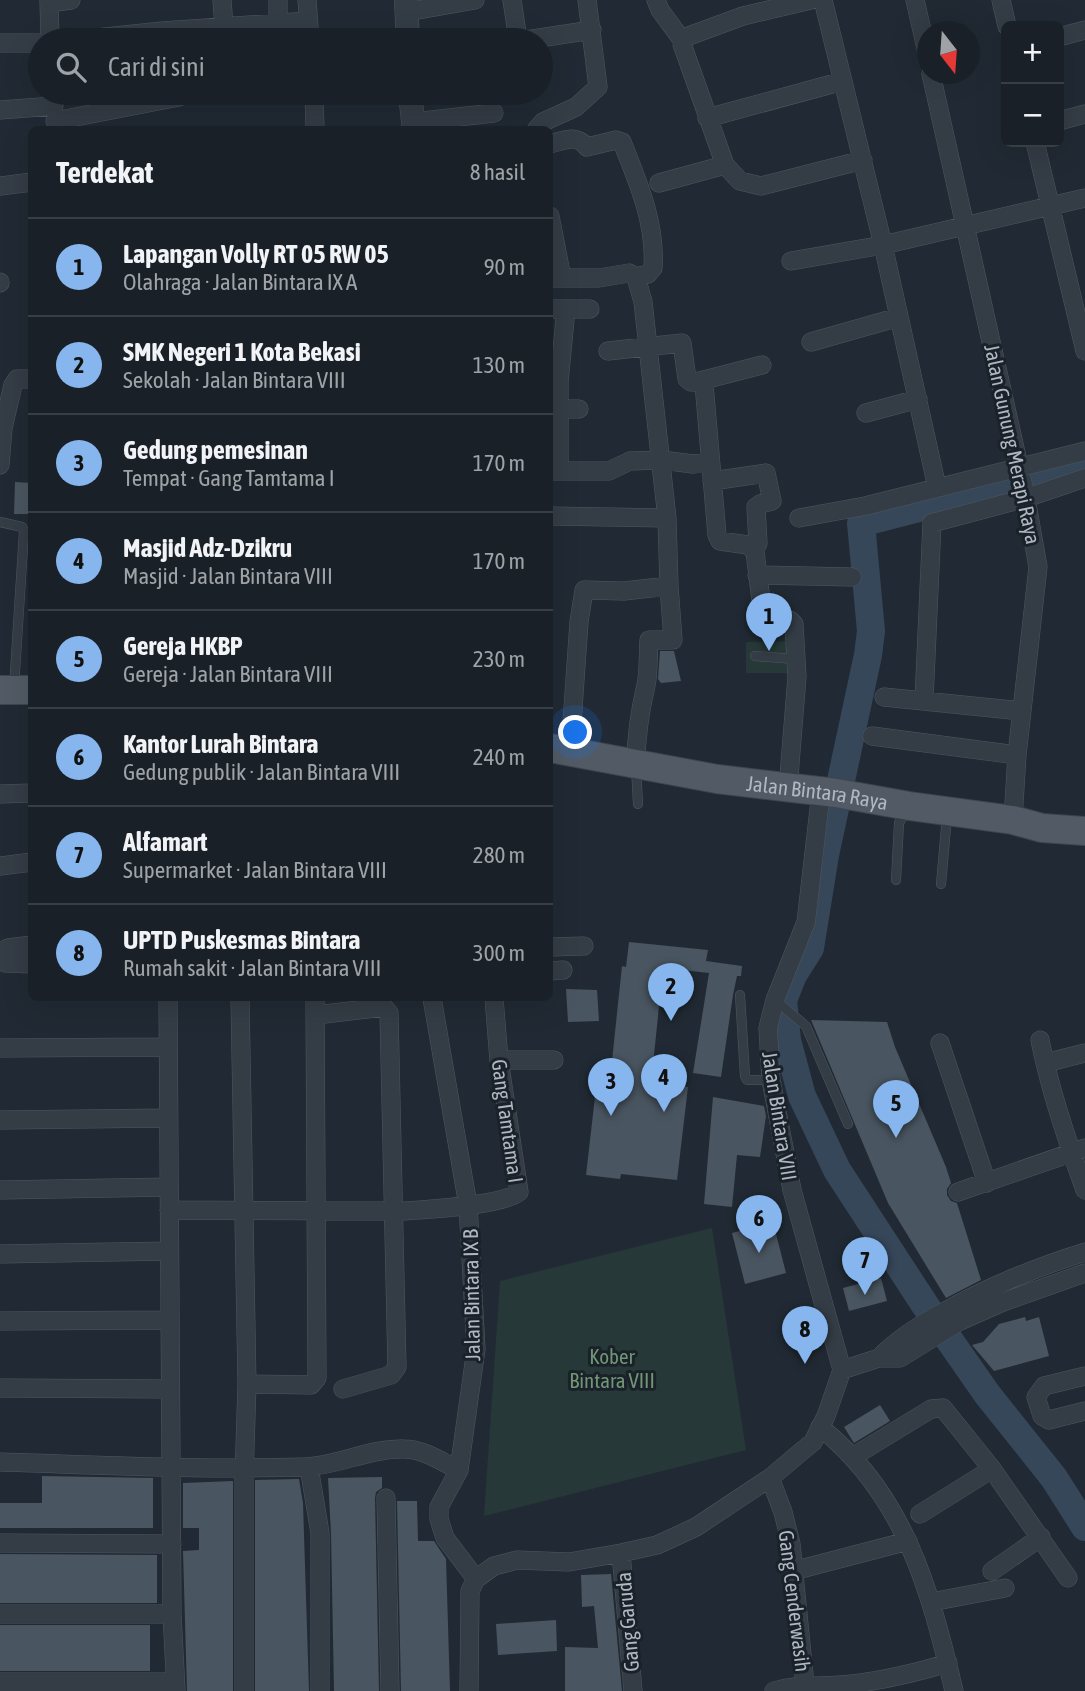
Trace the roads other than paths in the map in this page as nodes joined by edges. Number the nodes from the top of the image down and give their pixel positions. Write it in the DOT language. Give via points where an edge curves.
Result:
graph roads {
  1 [pos="71,0"];
  2 [pos="222,0"];
  3 [pos="278,0"];
  4 [pos="307,0"];
  5 [pos="475,0"];
  6 [pos="512,0"];
  7 [pos="587,0"];
  8 [pos="656,0"];
  9 [pos="811,0"];
  10 [pos="823,0"];
  11 [pos="915,0"];
  12 [pos="1001,0"];
  13 [pos="49,1"];
  14 [pos="407,6"];
  15 [pos="741,8"];
  16 [pos="308,21"];
  17 [pos="920,21"];
  18 [pos="1006,21"];
  19 [pos="278,23"];
  20 [pos="224,27"];
  21 [pos="50,28"];
  22 [pos="213,28"];
  23 [pos="309,28"];
  24 [pos="408,28"];
  25 [pos="516,28"];
  26 [pos="592,30"];
  27 [pos="1085,30"];
  28 [pos="553,36"];
  29 [pos="1064,36"];
  30 [pos="682,40"];
  31 [pos="0,43"];
  32 [pos="28,43"];
  33 [pos="843,81"];
  34 [pos="933,84"];
  35 [pos="112,105"];
  36 [pos="314,105"];
  37 [pos="411,105"];
  38 [pos="0,110"];
  39 [pos="54,112"];
  40 [pos="494,113"];
  41 [pos="1085,114"];
  42 [pos="707,118"];
  43 [pos="1064,120"];
  44 [pos="315,126"];
  45 [pos="413,126"];
  46 [pos="540,126"];
  47 [pos="553,143"];
  48 [pos="1036,147"];
  49 [pos="863,160"];
  50 [pos="725,165"];
  51 [pos="28,182"];
  52 [pos="659,183"];
  53 [pos="0,186"];
  54 [pos="1085,198"];
  55 [pos="1050,206"];
  56 [pos="965,227"];
  57 [pos="883,245"];
  58 [pos="553,247"];
  59 [pos="792,261"];
  60 [pos="636,277"];
  61 [pos="556,278"];
  62 [pos="1077,285"];
  63 [pos="558,309"];
  64 [pos="590,309"];
  65 [pos="900,317"];
  66 [pos="811,342"];
  67 [pos="649,347"];
  68 [pos="608,351"];
  69 [pos="1085,351"];
  70 [pos="762,365"];
  71 [pos="28,379"];
  72 [pos="700,381"];
  73 [pos="918,399"];
  74 [pos="559,409"];
  75 [pos="579,409"];
  76 [pos="866,413"];
  77 [pos="1,427"];
  78 [pos="1085,451"];
  79 [pos="662,460"];
  80 [pos="710,462"];
  81 [pos="0,466"];
  82 [pos="1019,470"];
  83 [pos="554,471"];
  84 [pos="1085,478"];
  85 [pos="712,481"];
  86 [pos="937,487"];
  87 [pos="1026,495"];
  88 [pos="553,516"];
  89 [pos="667,518"];
  90 [pos="799,518"];
  91 [pos="0,522"];
  92 [pos="754,551"];
  93 [pos="27,568"];
  94 [pos="757,575"];
  95 [pos="852,577"];
  96 [pos="670,589"];
  97 [pos="755,656"];
  98 [pos="796,659"];
  99 [pos="15,690"];
  100 [pos="884,697"];
  101 [pos="924,699"];
  102 [pos="1022,711"];
  103 [pos="872,736"];
  104 [pos="560,750"];
  105 [pos="1017,755"];
  106 [pos="636,763"];
  107 [pos="788,788"];
  108 [pos="28,793"];
  109 [pos="0,794"];
  110 [pos="839,794"];
  111 [pos="638,804"];
  112 [pos="909,806"];
  113 [pos="948,811"];
  114 [pos="1013,820"];
  115 [pos="1085,831"];
  116 [pos="28,862"];
  117 [pos="0,866"];
  118 [pos="896,880"];
  119 [pos="941,884"];
  120 [pos="28,946"];
  121 [pos="584,946"];
  122 [pos="553,947"];
  123 [pos="28,964"];
  124 [pos="740,995"];
  125 [pos="168,1001"];
  126 [pos="240,1001"];
  127 [pos="433,1001"];
  128 [pos="494,1001"];
  129 [pos="778,1002"];
  130 [pos="315,1006"];
  131 [pos="1040,1040"];
  132 [pos="940,1043"];
  133 [pos="167,1047"];
  134 [pos="0,1048"];
  135 [pos="1085,1053"];
  136 [pos="499,1060"];
  137 [pos="554,1060"];
  138 [pos="1045,1063"];
  139 [pos="771,1080"];
  140 [pos="168,1118"];
  141 [pos="0,1119"];
  142 [pos="848,1124"];
  143 [pos="1078,1150"];
  144 [pos="987,1183"];
  145 [pos="169,1187"];
  146 [pos="0,1190"];
  147 [pos="1085,1190"];
  148 [pos="958,1192"];
  149 [pos="468,1205"];
  150 [pos="169,1210"];
  151 [pos="242,1210"];
  152 [pos="314,1210"];
  153 [pos="400,1211"];
  154 [pos="169,1251"];
  155 [pos="1085,1252"];
  156 [pos="0,1254"];
  157 [pos="1085,1273"];
  158 [pos="995,1284"];
  159 [pos="1003,1302"];
  160 [pos="956,1314"];
  161 [pos="170,1320"];
  162 [pos="0,1321"];
  163 [pos="842,1370"];
  164 [pos="1085,1376"];
  165 [pos="247,1384"];
  166 [pos="0,1388"];
  167 [pos="343,1388"];
  168 [pos="170,1389"];
  169 [pos="1085,1411"];
  170 [pos="820,1427"];
  171 [pos="853,1456"];
  172 [pos="0,1462"];
  173 [pos="309,1467"];
  174 [pos="171,1468"];
  175 [pos="245,1468"];
  176 [pos="992,1469"];
  177 [pos="458,1470"];
  178 [pos="769,1478"];
  179 [pos="386,1497"];
  180 [pos="920,1514"];
  181 [pos="1041,1537"];
  182 [pos="908,1541"];
  183 [pos="0,1543"];
  184 [pos="172,1544"];
  185 [pos="621,1553"];
  186 [pos="992,1570"];
  187 [pos="793,1572"];
  188 [pos="1068,1578"];
  189 [pos="476,1579"];
  190 [pos="1005,1588"];
  191 [pos="931,1602"];
  192 [pos="0,1614"];
  193 [pos="172,1614"];
  194 [pos="948,1663"];
  195 [pos="0,1682"];
  196 [pos="806,1685"];
  197 [pos="176,1686"];
  198 [pos="244,1691"];
  199 [pos="320,1691"];
  200 [pos="390,1691"];
  201 [pos="470,1691"];
  202 [pos="633,1691"];
  203 [pos="774,1691"];
  204 [pos="954,1691"];
  1 -- 13 [label="street"];
  2 -- 20 [label="street"];
  3 -- 19 [label="street"];
  4 -- 16 [label="street"];
  5 -- 14 [label="street"];
  6 -- 25 [label="street"];
  7 -- 26 [label="street"];
  8 -- 30 [label="street"];
  9 -- 15 [label="street"];
  10 -- 33 [label="street"];
  11 -- 17 [label="street"];
  12 -- 18 [label="street"];
  13 -- 21 [label="street"];
  14 -- 24 [label="street"];
  15 -- 30 [label="street"];
  16 -- 19 [label="street"];
  16 -- 23 [label="street"];
  19 -- 20 [label="street"];
  20 -- 22 [label="street"];
  26 -- 28 [label="street"];
  26 -- 46 [label="street" via="598,87 576,107"];
  27 -- 29 [label="street"];
  30 -- 42 [label="street"];
  31 -- 32 [label="street"];
  33 -- 42 [label="street"];
  33 -- 49 [label="street"];
  34 -- 56 [label="street, Jalan Gunung Merapi Raya"];
  35 -- 39 [label="street"];
  36 -- 44 [label="street"];
  37 -- 45 [label="street"];
  38 -- 39 [label="street"];
  40 -- 45 [label="street"];
  41 -- 43 [label="street"];
  42 -- 50 [label="street"];
  47 -- 60 [label="street" via="577,138 587,147 622,142 649,220 653,268"];
  48 -- 55 [label="street"];
  49 -- 50 [label="street" via="761,186 740,181"];
  49 -- 57 [label="street"];
  50 -- 52 [label="street"];
  51 -- 53 [label="street"];
  54 -- 55 [label="street"];
  55 -- 56 [label="street"];
  55 -- 62 [label="street"];
  56 -- 57 [label="street"];
  56 -- 82 [label="street, Jalan Gunung Merapi Raya"];
  57 -- 59 [label="street"];
  57 -- 65 [label="street"];
  58 -- 61 [label="street"];
  60 -- 61 [label="street" via="629,273"];
  60 -- 67 [label="street"];
  62 -- 69 [label="street"];
  63 -- 64 [label="street"];
  63 -- 74 [label="street" via="562,334"];
  65 -- 66 [label="street"];
  65 -- 73 [label="street"];
  67 -- 68 [label="street"];
  67 -- 72 [label="street" via="682,343 687,379"];
  67 -- 79 [label="street"];
  70 -- 72 [label="street"];
  71 -- 77 [label="street" via="15,381"];
  72 -- 80 [label="street" via="707,396"];
  73 -- 76 [label="street"];
  73 -- 86 [label="street"];
  74 -- 75 [label="street"];
  74 -- 83 [label="street"];
  77 -- 81 [label="street"];
  78 -- 82 [label="street"];
  79 -- 80 [label="street"];
  79 -- 83 [label="street" via="630,461 609,471"];
  79 -- 89 [label="street"];
  80 -- 85 [label="street"];
  82 -- 86 [label="street"];
  82 -- 87 [label="street, Jalan Gunung Merapi Raya"];
  84 -- 87 [label="street"];
  85 -- 92 [label="street" via="720,541 748,545"];
  85 -- 92 [label="street" via="766,472 772,501 756,507 758,542"];
  86 -- 90 [label="street"];
  87 -- 101 [label="street" via="932,523"];
  87 -- 102 [label="street, Jalan Gunung Merapi Raya" via="1038,567"];
  88 -- 89 [label="street"];
  89 -- 96 [label="street"];
  91 -- 93 [label="lane" via="22,527"];
  92 -- 94 [label="street"];
  93 -- 99 [label="lane"];
  94 -- 95 [label="street"];
  94 -- 98 [label="street" via="763,616 794,624"];
  96 -- 104 [label="street" via="584,590"];
  96 -- 106 [label="street" via="673,640 649,640"];
  97 -- 98 [label="lane"];
  98 -- 107 [label="street"];
  100 -- 101 [label="street"];
  101 -- 102 [label="street"];
  102 -- 105 [label="street, Jalan Gunung Merapi Raya"];
  103 -- 105 [label="street"];
  104 -- 106 [label="main road, Jalan Bintara Raya"];
  105 -- 114 [label="street, Jalan Gunung Merapi Raya"];
  106 -- 107 [label="main road, Jalan Bintara Raya"];
  106 -- 111 [label="lane"];
  107 -- 110 [label="main road, Jalan Bintara Raya"];
  108 -- 109 [label="street"];
  110 -- 112 [label="main road, Jalan Bintara Raya"];
  110 -- 129 [label="street, Jalan Bintara VIII" via="806,922"];
  112 -- 113 [label="main road, Jalan Bintara Raya"];
  112 -- 118 [label="lane" via="900,823"];
  113 -- 114 [label="main road, Jalan Bintara Raya"];
  113 -- 119 [label="lane"];
  114 -- 115 [label="main road, Jalan Bintara Raya" via="1042,828"];
  116 -- 117 [label="street"];
  120 -- 123 [label="street" via="3,951 5,963"];
  121 -- 122 [label="street"];
  124 -- 139 [label="lane" via="745,1076 754,1082"];
  125 -- 133 [label="street"];
  126 -- 151 [label="street"];
  127 -- 149 [label="street, Jalan Bintara IX B"];
  128 -- 136 [label="street, Gang Tamtama I"];
  129 -- 139 [label="street, Jalan Bintara VIII" via="768,1028"];
  129 -- 142 [label="lane" via="806,1026"];
  130 -- 152 [label="street"];
  130 -- 153 [label="street" via="387,1009"];
  131 -- 138 [label="street"];
  132 -- 144 [label="street"];
  133 -- 134 [label="street"];
  133 -- 140 [label="street"];
  135 -- 138 [label="street"];
  136 -- 137 [label="street"];
  136 -- 149 [label="street, Gang Tamtama I" via="520,1189 513,1196"];
  138 -- 143 [label="street"];
  139 -- 163 [label="street, Jalan Bintara VIII" via="792,1190"];
  140 -- 141 [label="street"];
  140 -- 145 [label="street"];
  143 -- 144 [label="street"];
  143 -- 147 [label="street"];
  144 -- 148 [label="street"];
  145 -- 146 [label="street"];
  145 -- 150 [label="street"];
  149 -- 153 [label="street"];
  149 -- 177 [label="street, Jalan Bintara IX B" via="476,1349"];
  150 -- 151 [label="street"];
  150 -- 154 [label="street"];
  151 -- 152 [label="street"];
  151 -- 165 [label="street"];
  152 -- 153 [label="street"];
  152 -- 165 [label="street" via="317,1378 311,1385"];
  153 -- 167 [label="street" via="397,1367 391,1375"];
  154 -- 156 [label="street"];
  154 -- 161 [label="street"];
  155 -- 158 [label="street"];
  157 -- 159 [label="street"];
  158 -- 159 [label="street"];
  158 -- 160 [label="street"];
  159 -- 160 [label="street"];
  160 -- 163 [label="street" via="931,1329 900,1358 879,1358"];
  161 -- 162 [label="street"];
  161 -- 168 [label="street"];
  163 -- 170 [label="street"];
  164 -- 169 [label="street" via="1044,1386 1036,1397 1042,1416 1049,1420"];
  165 -- 175 [label="street"];
  166 -- 168 [label="street"];
  168 -- 174 [label="street"];
  170 -- 171 [label="street"];
  170 -- 178 [label="street" via="813,1442"];
  171 -- 176 [label="street" via="939,1407"];
  171 -- 182 [label="street" via="887,1501"];
  172 -- 174 [label="street"];
  173 -- 175 [label="street"];
  173 -- 177 [label="street" via="404,1449"];
  173 -- 199 [label="street" via="320,1534"];
  174 -- 175 [label="street"];
  174 -- 184 [label="street"];
  175 -- 198 [label="street"];
  176 -- 180 [label="street"];
  176 -- 181 [label="street"];
  177 -- 189 [label="street, Jalan Bintara IX B" via="439,1507 439,1519 445,1538"];
  178 -- 185 [label="street" via="696,1527 657,1545"];
  178 -- 187 [label="street, Gang Cenderwasih" via="787,1527"];
  179 -- 200 [label="street"];
  181 -- 186 [label="street"];
  181 -- 188 [label="street"];
  182 -- 187 [label="street"];
  182 -- 191 [label="street"];
  183 -- 184 [label="street"];
  184 -- 193 [label="street"];
  185 -- 189 [label="street" via="569,1562 517,1560 495,1566"];
  185 -- 202 [label="street, Gang Garuda"];
  187 -- 196 [label="street, Gang Cenderwasih"];
  189 -- 201 [label="street" via="470,1591"];
  190 -- 191 [label="street"];
  191 -- 194 [label="street"];
  192 -- 193 [label="street"];
  193 -- 197 [label="street"];
  194 -- 196 [label="street" via="899,1677"];
  194 -- 204 [label="street"];
  195 -- 197 [label="street"];
  196 -- 203 [label="street"];
}
